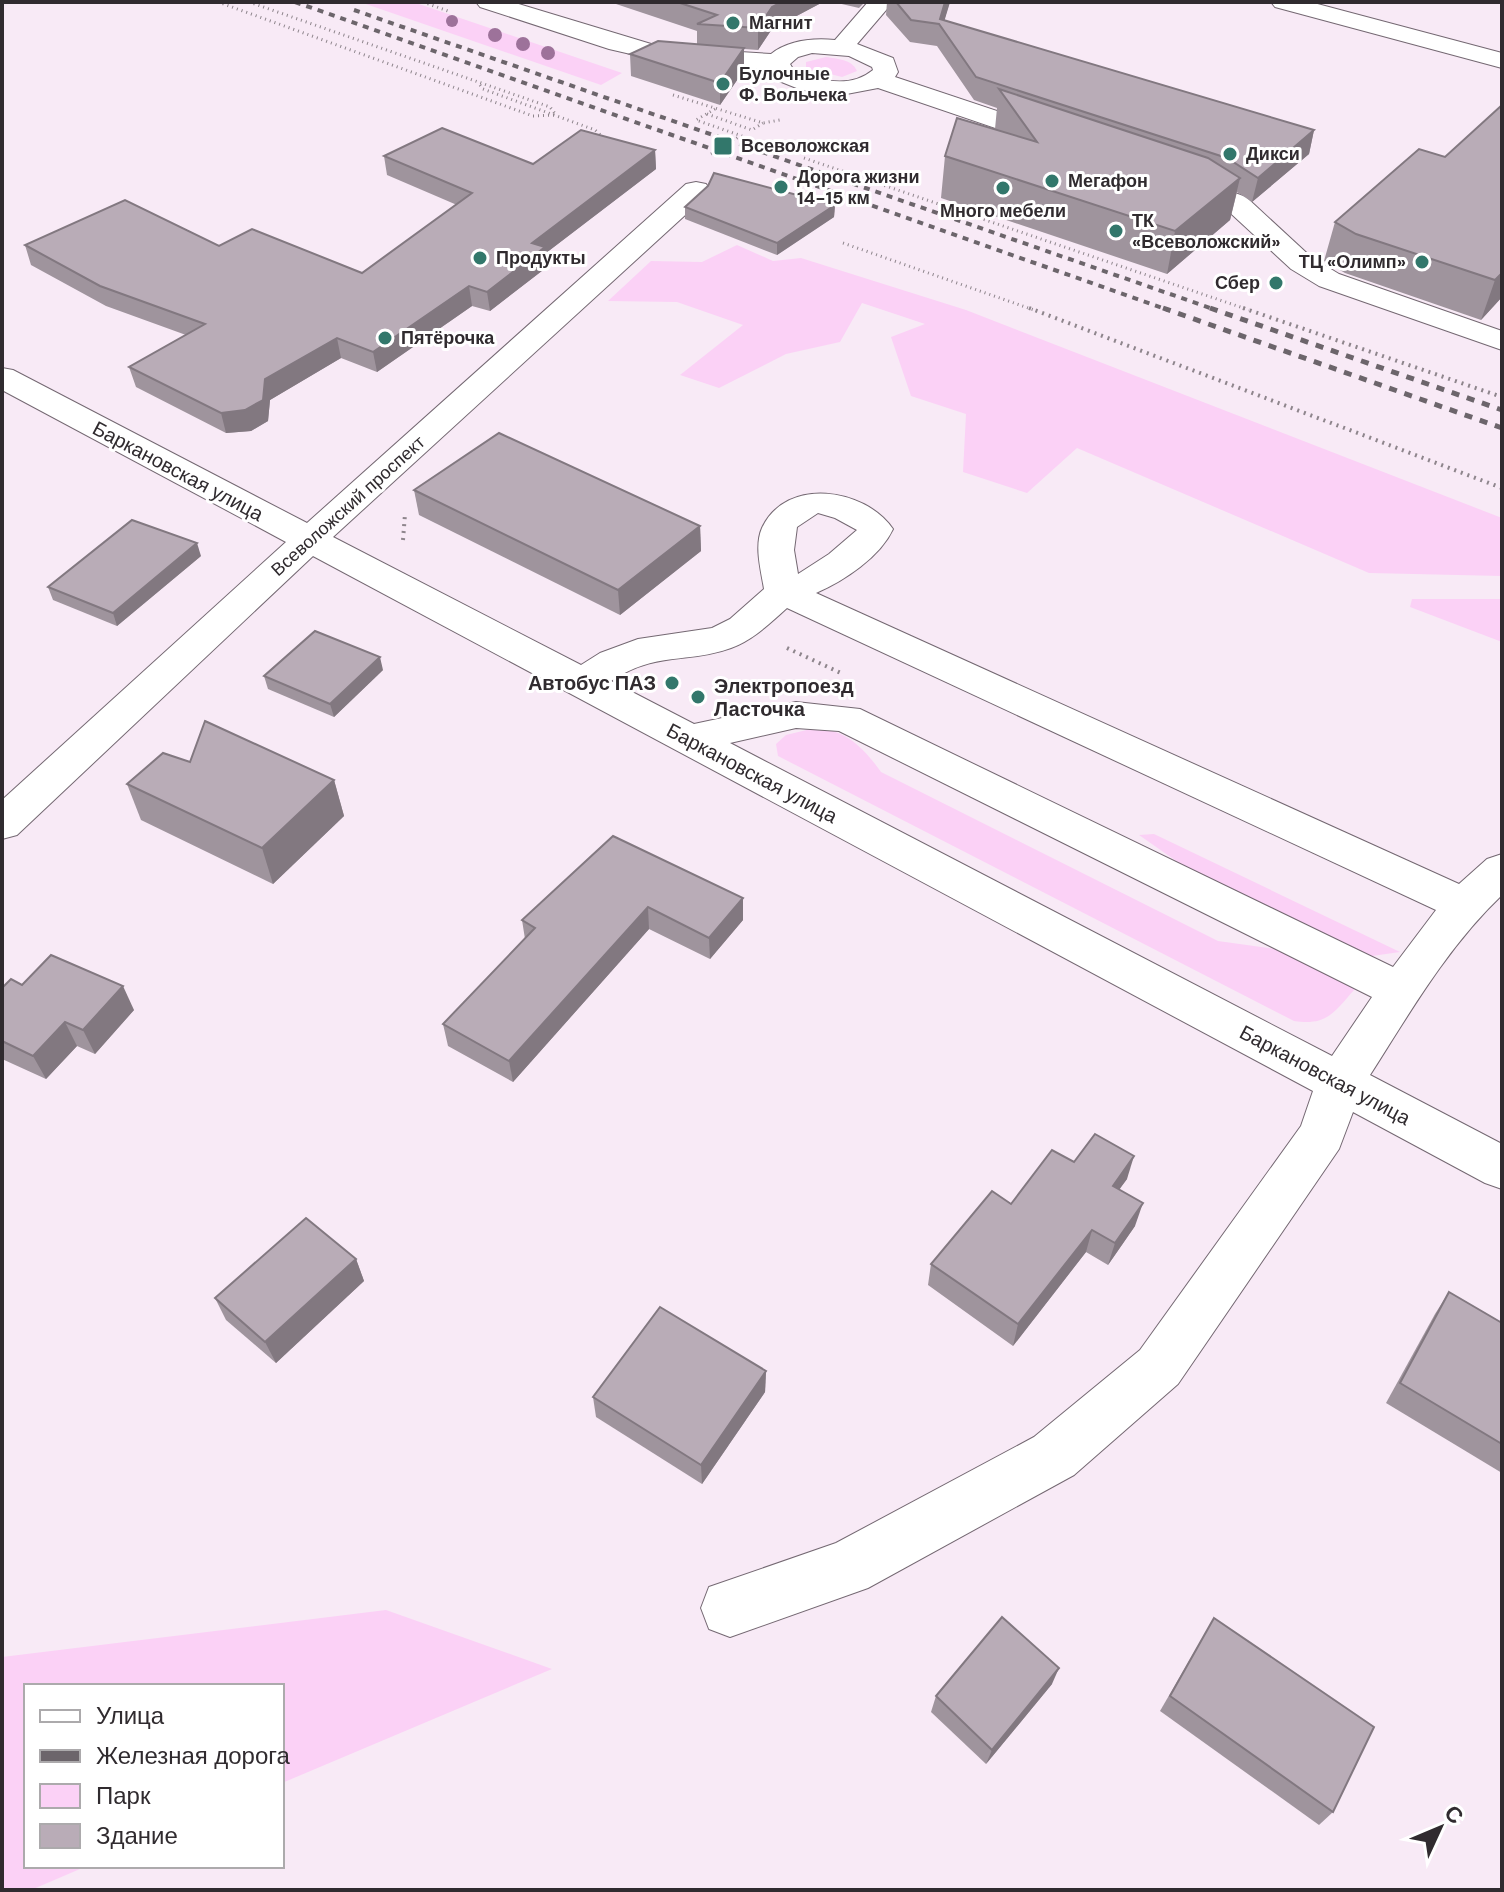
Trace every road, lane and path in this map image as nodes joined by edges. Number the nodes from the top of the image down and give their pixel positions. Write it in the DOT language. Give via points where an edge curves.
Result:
graph roads {
  1 [pos="218,2"];
  2 [pos="249,2"];
  3 [pos="488,2"];
  4 [pos="881,2"];
  5 [pos="1283,2"];
  6 [pos="842,46"];
  7 [pos="1502,61"];
  8 [pos="777,62"];
  9 [pos="878,80"];
  10 [pos="660,91"];
  11 [pos="715,109"];
  12 [pos="706,114"];
  13 [pos="556,115"];
  14 [pos="780,120"];
  15 [pos="763,123"];
  16 [pos="843,142"];
  17 [pos="1079,147"];
  18 [pos="614,148"];
  19 [pos="853,151"];
  20 [pos="708,155"];
  21 [pos="804,158"];
  22 [pos="1152,171"];
  23 [pos="899,183"];
  24 [pos="892,188"];
  25 [pos="696,190"];
  26 [pos="843,243"];
  27 [pos="1501,341"];
  28 [pos="2,377"];
  29 [pos="1502,397"];
  30 [pos="1502,488"];
  31 [pos="405,507"];
  32 [pos="309,540"];
  33 [pos="402,553"];
  34 [pos="581,683"];
  35 [pos="687,739"];
  36 [pos="2,824"];
  37 [pos="1502,870"];
  38 [pos="1464,905"];
  39 [pos="1400,991"];
  40 [pos="1340,1082"];
  41 [pos="1502,1168"];
  42 [pos="730,1608"];
  1 -- 13 [label="path" via="533,116"];
  2 -- 13 [label="path"];
  3 -- 8 [label="street" via="661,54"];
  4 -- 6 [label="street"];
  5 -- 7 [label="street"];
  6 -- 8 [label="street" via="812,46 789,52"];
  6 -- 9 [label="street" via="884,63 886,72"];
  8 -- 9 [label="street" via="783,74 804,85 836,89"];
  9 -- 17 [label="street"];
  10 -- 11 [label="path"];
  11 -- 12 [label="path"];
  11 -- 15 [label="path"];
  12 -- 15 [label="path" via="752,130"];
  12 -- 20 [label="path" via="696,120 742,136"];
  13 -- 18 [label="path" via="595,130"];
  14 -- 15 [label="path"];
  16 -- 19 [label="path"];
  21 -- 24 [label="path"];
  22 -- 27 [label="street" via="1236,203 1301,263 1329,280"];
  23 -- 24 [label="path"];
  24 -- 29 [label="path"];
  25 -- 32 [label="street, Всеволожский проспект"];
  26 -- 30 [label="path"];
  28 -- 32 [label="street, Баркановская улица"];
  31 -- 33 [label="path"];
  32 -- 34 [label="street, Баркановская улица"];
  32 -- 36 [label="street, Всеволожский проспект"];
  34 -- 35 [label="street, Баркановская улица"];
  34 -- 38 [label="street" via="613,662 651,648 720,639 743,627 783,592"];
  35 -- 39 [label="street" via="796,715 846,718"];
  35 -- 40 [label="street, Баркановская улица"];
  37 -- 38 [label="street"];
  38 -- 39 [label="street"];
  39 -- 40 [label="street"];
  40 -- 41 [label="street, Баркановская улица"];
  40 -- 42 [label="street" via="1322,1135 1159,1367 1054,1456 848,1568"];
}
